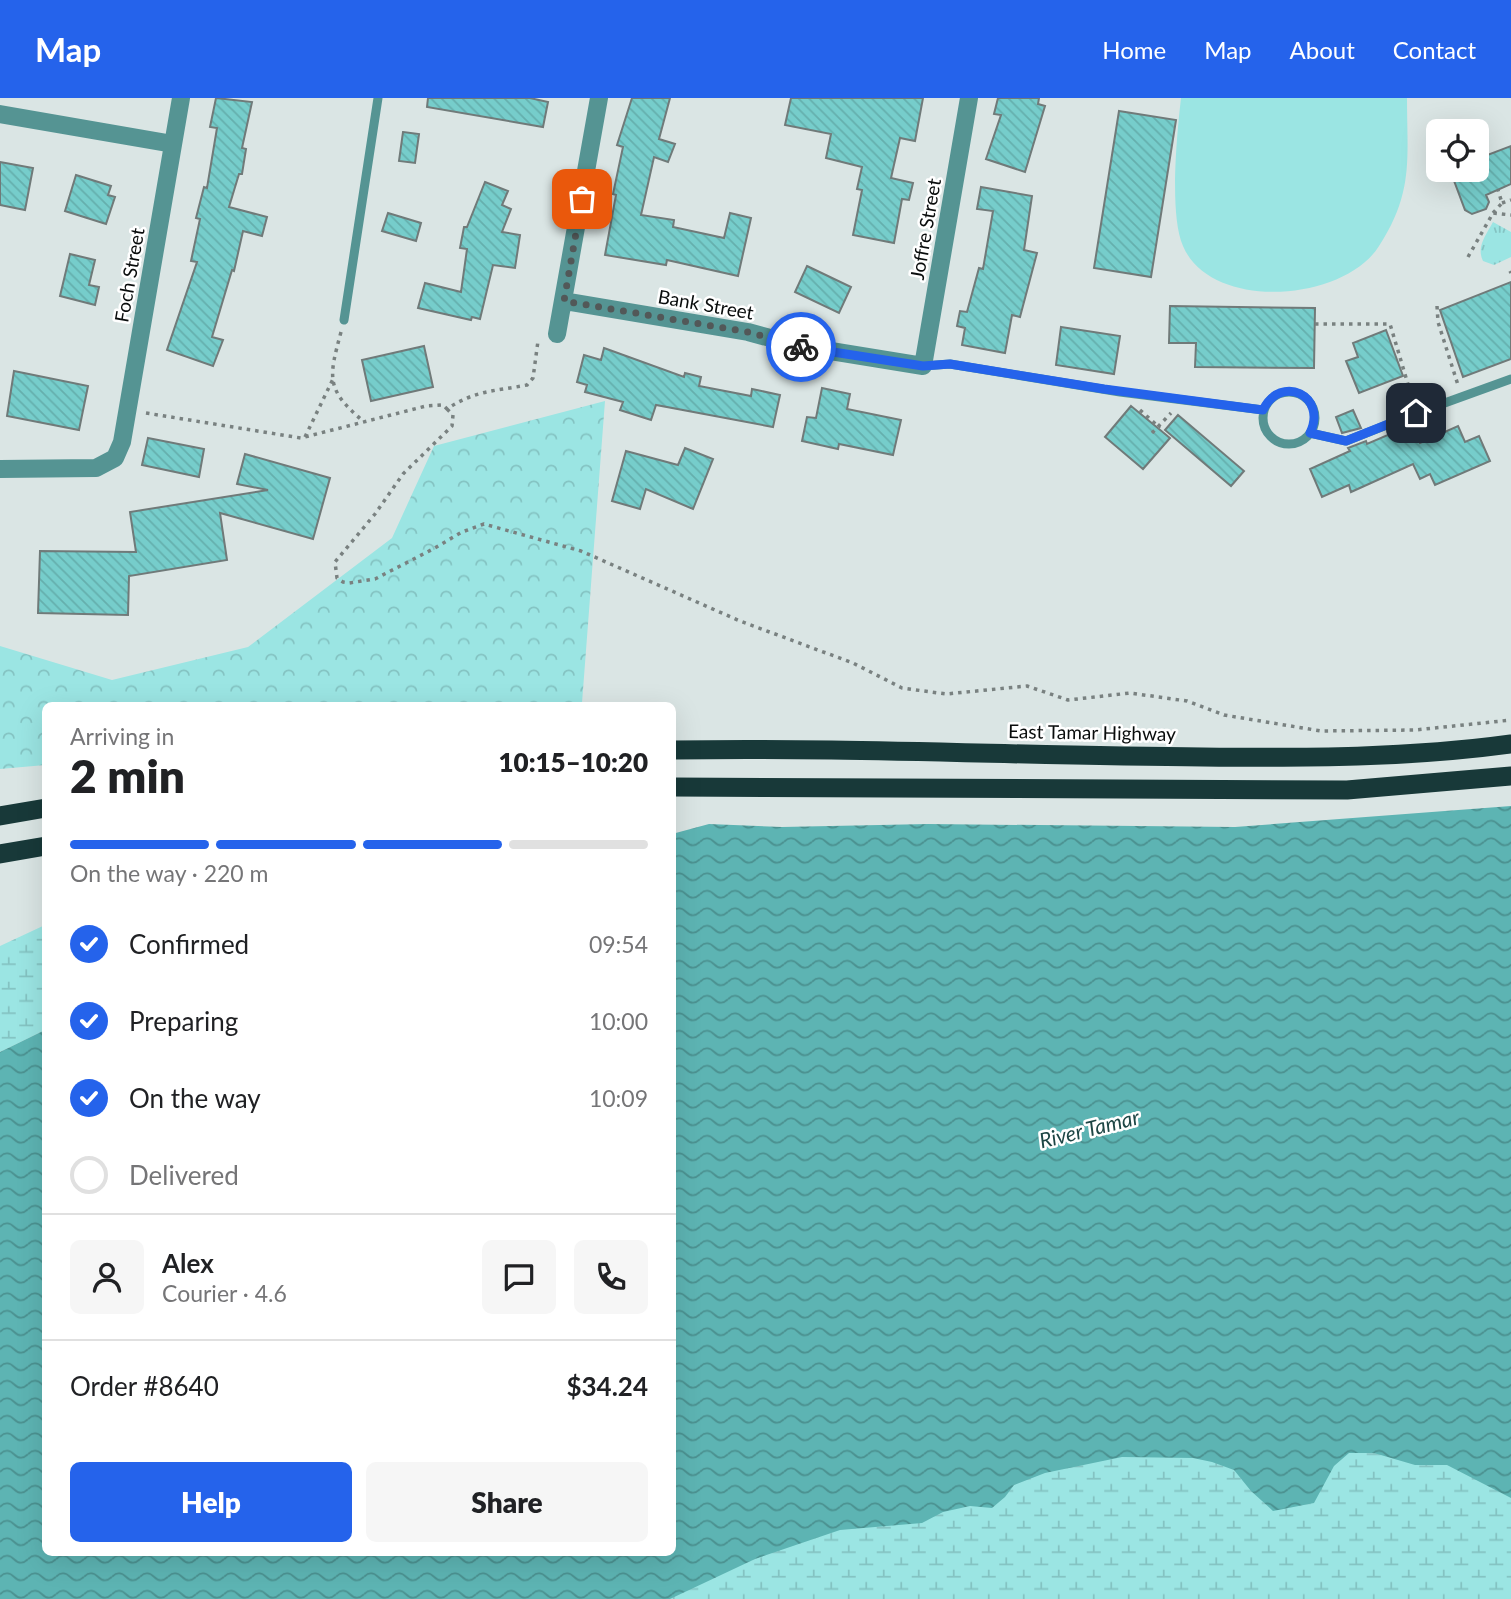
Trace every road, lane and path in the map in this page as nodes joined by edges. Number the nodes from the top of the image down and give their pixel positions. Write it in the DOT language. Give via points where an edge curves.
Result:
graph roads {
  1 [pos="181,98"];
  2 [pos="378,98"];
  3 [pos="599,98"];
  4 [pos="969,98"];
  5 [pos="0,114"];
  6 [pos="173,144"];
  7 [pos="1498,190"];
  8 [pos="1511,200"];
  9 [pos="1502,202"];
  10 [pos="1493,213"];
  11 [pos="1511,215"];
  12 [pos="1468,257"];
  13 [pos="564,301"];
  14 [pos="1437,306"];
  15 [pos="344,320"];
  16 [pos="1315,324"];
  17 [pos="548,332"];
  18 [pos="923,366"];
  19 [pos="333,378"];
  20 [pos="1511,379"];
  21 [pos="1463,398"];
  22 [pos="1181,401"];
  23 [pos="126,409"];
  24 [pos="447,409"];
  25 [pos="1263,410"];
  26 [pos="1416,413"];
  27 [pos="363,421"];
  28 [pos="1152,433"];
  29 [pos="1310,433"];
  30 [pos="305,437"];
  31 [pos="0,469"];
  32 [pos="1511,720"];
  33 [pos="1511,744"];
  34 [pos="676,750"];
  35 [pos="1511,776"];
  36 [pos="676,787"];
  37 [pos="42,809"];
  38 [pos="0,816"];
  39 [pos="42,847"];
  40 [pos="0,854"];
  1 -- 6 [label="street, Foch Street"];
  2 -- 15 [label="lane"];
  3 -- 13 [label="street"];
  4 -- 18 [label="street, Joffre Street"];
  5 -- 6 [label="street"];
  6 -- 23 [label="street, Foch Street"];
  7 -- 9 [label="path"];
  8 -- 9 [label="path"];
  9 -- 10 [label="path"];
  10 -- 11 [label="path"];
  10 -- 12 [label="path"];
  13 -- 17 [label="street"];
  13 -- 18 [label="street, Bank Street"];
  14 -- 21 [label="path"];
  15 -- 19 [label="path"];
  16 -- 26 [label="path" via="1390,324"];
  17 -- 24 [label="path" via="527,385 474,394"];
  18 -- 22 [label="lane" via="950,364"];
  19 -- 27 [label="path" via="341,401"];
  19 -- 30 [label="path"];
  20 -- 21 [label="lane"];
  21 -- 26 [label="lane"];
  22 -- 25 [label="lane"];
  22 -- 28 [label="path"];
  23 -- 30 [label="path" via="288,438"];
  23 -- 31 [label="street, Foch Street" via="115,458 96,468"];
  24 -- 27 [label="path" via="426,406"];
  24 -- 32 [label="path" via="453,415 452,426 403,474 335,562 337,578 343,582 375,579 484,524 581,551 740,621 853,663 902,688 946,694 1027,686 1068,699 1130,693 1321,731 1415,730"];
  25 -- 29 [label="lane" via="1264,427 1274,440 1298,443"];
  25 -- 29 [label="lane" via="1280,393 1304,396 1315,417"];
  26 -- 29 [label="lane" via="1346,441"];
  27 -- 30 [label="path"];
  33 -- 34 [label="highway, East Tamar Highway" via="1412,754 1270,757"];
  35 -- 36 [label="highway" via="1347,790"];
  37 -- 38 [label="highway"];
  39 -- 40 [label="highway"];
}
